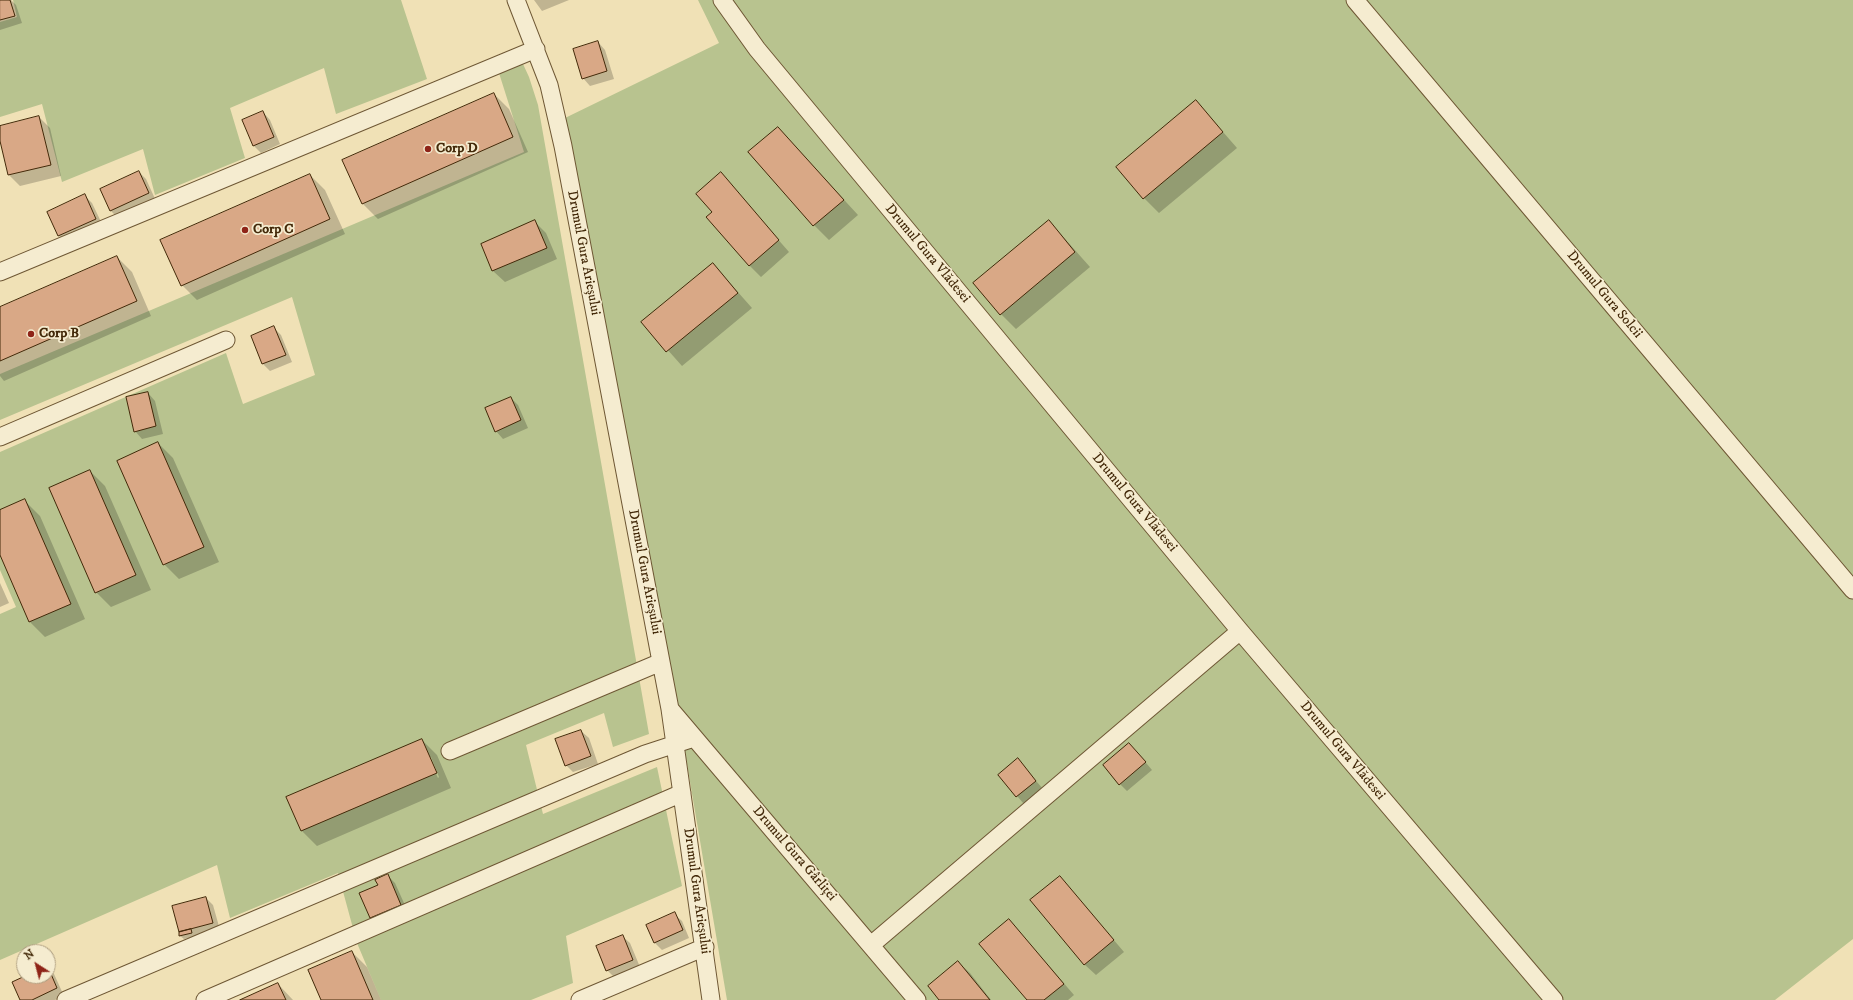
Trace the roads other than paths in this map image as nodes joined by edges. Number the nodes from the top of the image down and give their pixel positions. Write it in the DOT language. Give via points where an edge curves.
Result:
graph roads {
  1 [pos="516,0"];
  2 [pos="722,0"];
  3 [pos="1355,0"];
  4 [pos="536,49"];
  5 [pos="0,272"];
  6 [pos="226,340"];
  7 [pos="0,437"];
  8 [pos="1853,590"];
  9 [pos="1240,631"];
  10 [pos="661,662"];
  11 [pos="670,709"];
  12 [pos="694,738"];
  13 [pos="675,743"];
  14 [pos="450,751"];
  15 [pos="682,793"];
  16 [pos="871,945"];
  17 [pos="705,947"];
  18 [pos="66,1000"];
  19 [pos="205,1000"];
  20 [pos="580,1000"];
  21 [pos="711,1000"];
  22 [pos="917,1000"];
  23 [pos="1554,1000"];
  1 -- 4 [label="street, Drumul Gura Arieșului"];
  2 -- 9 [label="street, Drumul Gura Vlădesei" via="757,50"];
  3 -- 8 [label="street, Drumul Gura Solcii"];
  4 -- 5 [label="street"];
  4 -- 10 [label="street, Drumul Gura Arieșului" via="549,85 563,146"];
  6 -- 7 [label="street"];
  9 -- 16 [label="street"];
  9 -- 23 [label="street, Drumul Gura Vlădesei"];
  10 -- 11 [label="street, Drumul Gura Arieșului"];
  10 -- 14 [label="street"];
  11 -- 12 [label="street, Drumul Gura Gârliței"];
  11 -- 13 [label="street, Drumul Gura Arieșului"];
  12 -- 13 [label="street"];
  12 -- 16 [label="street, Drumul Gura Gârliței"];
  13 -- 15 [label="street, Drumul Gura Arieșului"];
  13 -- 18 [label="street"];
  15 -- 17 [label="street, Drumul Gura Arieșului"];
  15 -- 19 [label="street"];
  16 -- 22 [label="street, Drumul Gura Gârliței"];
  17 -- 20 [label="street"];
  17 -- 21 [label="street, Drumul Gura Arieșului"];
}
